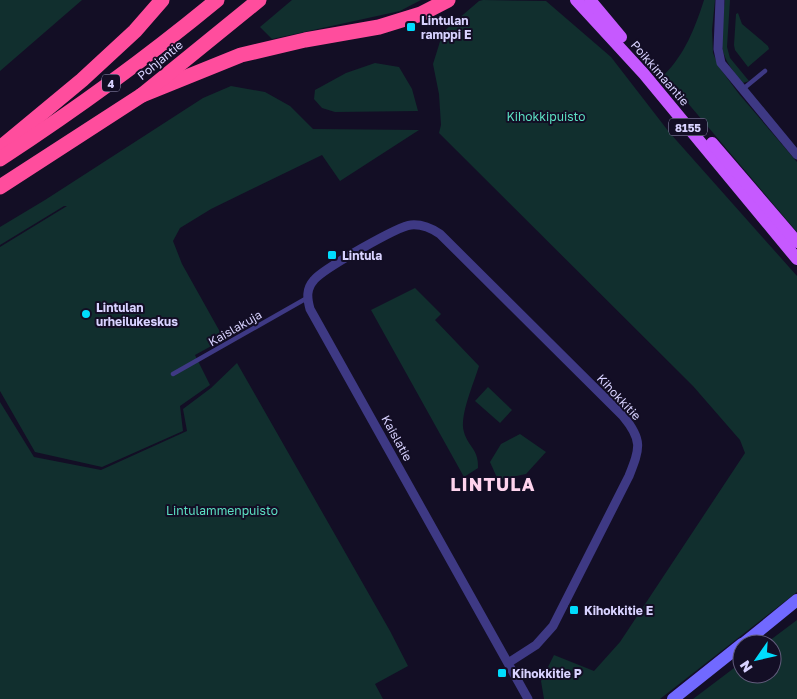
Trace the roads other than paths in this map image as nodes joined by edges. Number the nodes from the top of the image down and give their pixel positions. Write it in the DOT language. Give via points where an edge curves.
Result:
graph roads {
  1 [pos="162,0"];
  2 [pos="217,0"];
  3 [pos="259,0"];
  4 [pos="448,0"];
  5 [pos="576,0"];
  6 [pos="590,0"];
  7 [pos="720,0"];
  8 [pos="765,71"];
  9 [pos="742,90"];
  10 [pos="142,94"];
  11 [pos="0,148"];
  12 [pos="796,151"];
  13 [pos="0,159"];
  14 [pos="0,187"];
  15 [pos="797,242"];
  16 [pos="797,259"];
  17 [pos="308,298"];
  18 [pos="173,374"];
  19 [pos="797,600"];
  20 [pos="754,634"];
  21 [pos="732,652"];
  22 [pos="508,663"];
  23 [pos="528,699"];
  24 [pos="673,699"];
  1 -- 11 [label="highway" via="135,32"];
  2 -- 13 [label="highway, Pohjantie / 4" via="94,96"];
  3 -- 10 [label="highway, Pohjantie / 4"];
  4 -- 10 [label="highway" via="421,14 379,27 241,55"];
  5 -- 16 [label="main road, Poikkimaantie / 8155" via="644,74"];
  6 -- 15 [label="main road, Poikkimaantie / 8155"];
  7 -- 9 [label="street" via="718,49 721,63"];
  8 -- 9 [label="lane"];
  9 -- 12 [label="street"];
  10 -- 14 [label="highway, Pohjantie / 4"];
  17 -- 18 [label="lane, Kaislakuja"];
  17 -- 22 [label="street, Kaislatie" via="311,310"];
  17 -- 22 [label="street, Kihokkitie" via="315,279 363,248 404,226 422,225 440,234 633,428 638,453 629,476 553,626 536,645"];
  19 -- 20 [label="street"];
  21 -- 24 [label="street"];
  22 -- 23 [label="street, Kaislatie"];
}
